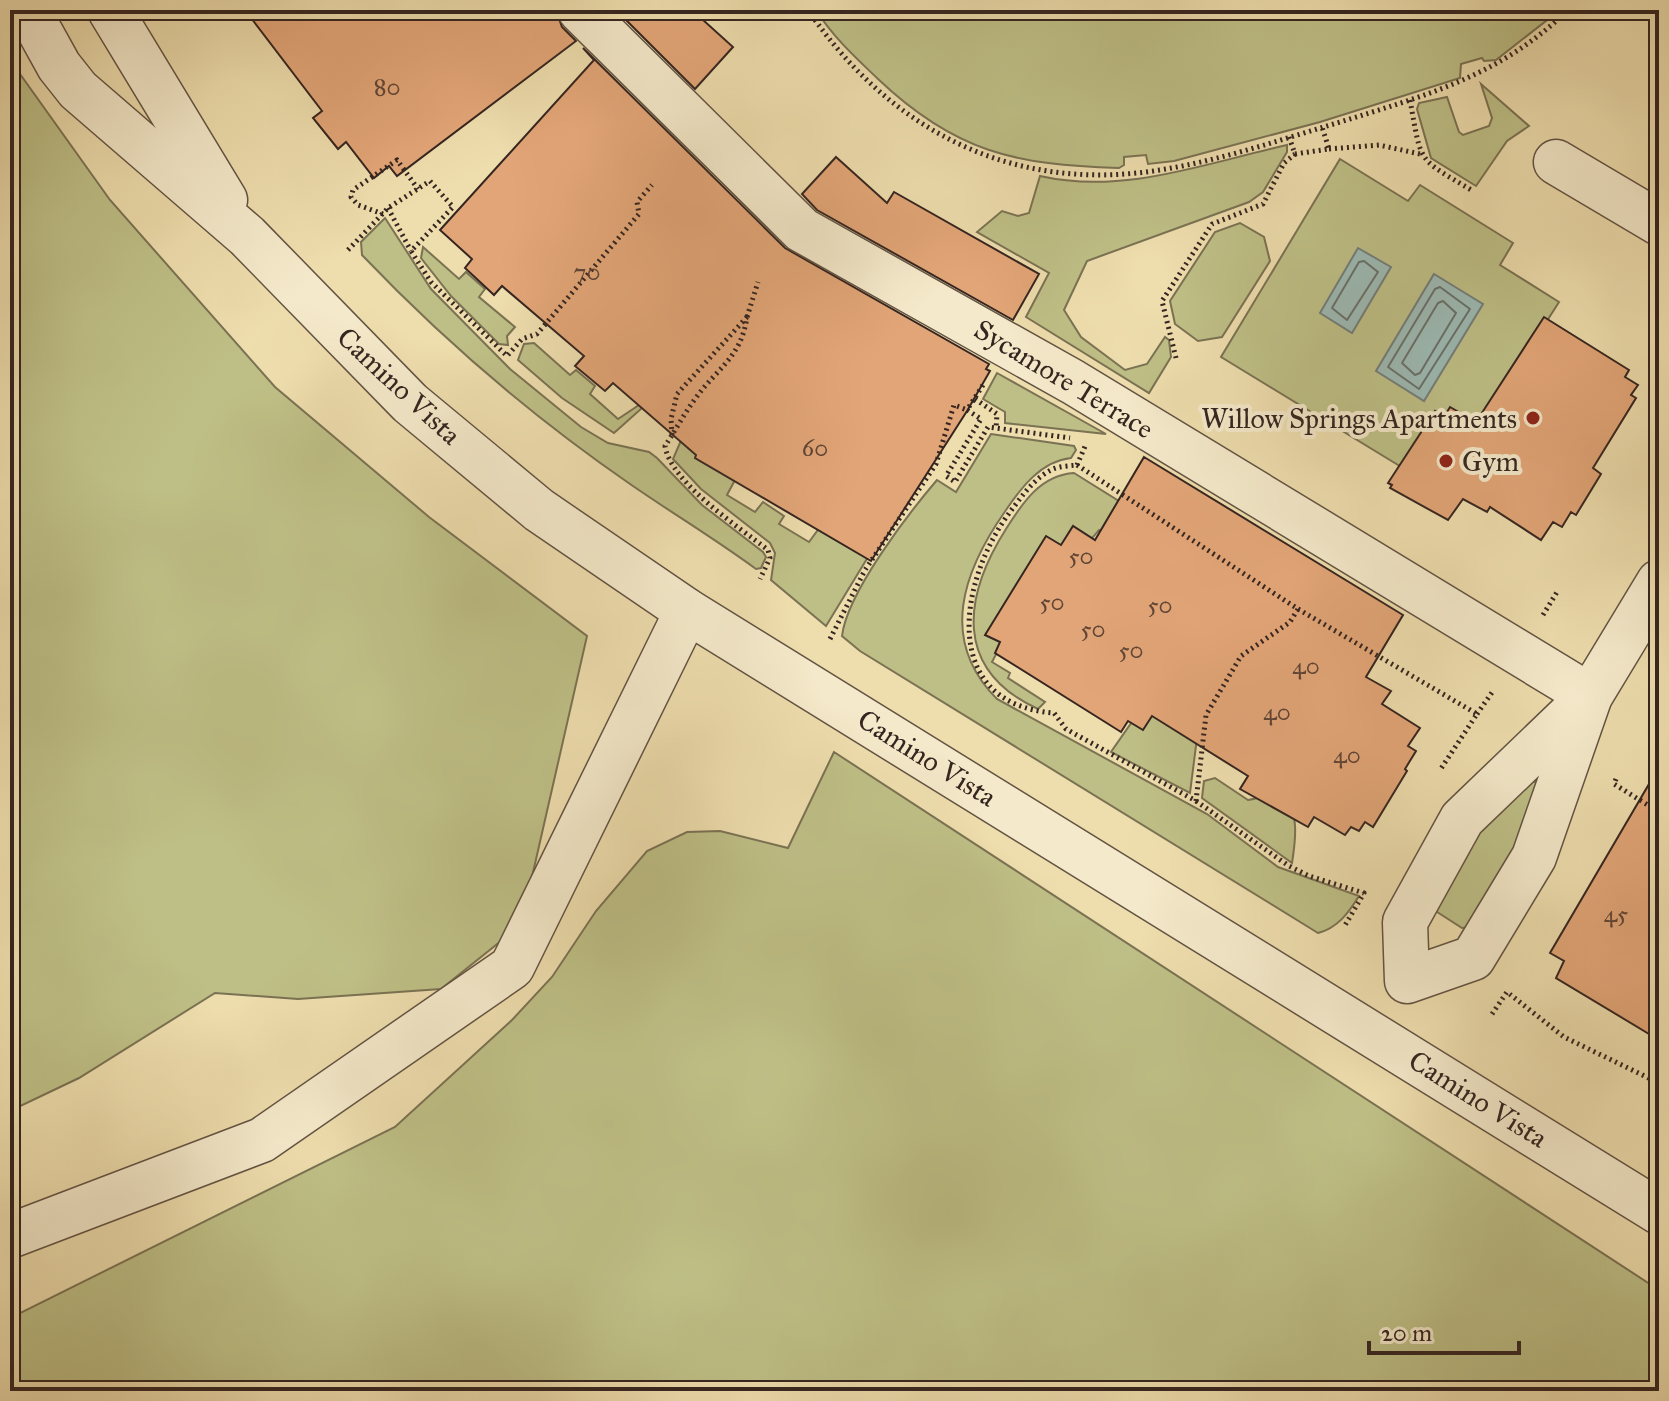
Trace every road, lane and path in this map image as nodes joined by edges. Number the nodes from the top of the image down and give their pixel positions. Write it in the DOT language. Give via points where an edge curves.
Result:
graph roads {
  1 [pos="28,10"];
  2 [pos="110,10"];
  3 [pos="580,10"];
  4 [pos="808,10"];
  5 [pos="1568,10"];
  6 [pos="1410,100"];
  7 [pos="1322,127"];
  8 [pos="1289,137"];
  9 [pos="1329,149"];
  10 [pos="1295,154"];
  11 [pos="1420,154"];
  12 [pos="1556,162"];
  13 [pos="652,185"];
  14 [pos="418,189"];
  15 [pos="1473,191"];
  16 [pos="388,208"];
  17 [pos="383,214"];
  18 [pos="1659,223"];
  19 [pos="247,236"];
  20 [pos="348,250"];
  21 [pos="411,251"];
  22 [pos="758,282"];
  23 [pos="747,317"];
  24 [pos="1176,358"];
  25 [pos="989,375"];
  26 [pos="975,399"];
  27 [pos="967,410"];
  28 [pos="996,428"];
  29 [pos="672,435"];
  30 [pos="1086,444"];
  31 [pos="760,579"];
  32 [pos="1659,582"];
  33 [pos="1557,592"];
  34 [pos="1298,609"];
  35 [pos="687,611"];
  36 [pos="1536,626"];
  37 [pos="830,639"];
  38 [pos="1501,679"];
  39 [pos="1590,696"];
  40 [pos="1477,714"];
  41 [pos="1618,770"];
  42 [pos="1434,779"];
  43 [pos="1196,801"];
  44 [pos="1659,812"];
  45 [pos="1372,880"];
  46 [pos="1364,893"];
  47 [pos="1344,927"];
  48 [pos="1407,981"];
  49 [pos="1492,1014"];
  50 [pos="1373,1033"];
  51 [pos="1659,1083"];
  52 [pos="1659,1212"];
  53 [pos="10,1236"];
  1 -- 19 [label="street, Camino Vista" via="78,90"];
  2 -- 19 [label="street, Camino Vista"];
  3 -- 39 [label="street, Sycamore Terrace" via="802,230 1073,382"];
  4 -- 8 [label="path" via="833,47 923,126 966,150 1014,163 1069,172 1136,173"];
  5 -- 6 [label="path" via="1499,65"];
  6 -- 7 [label="path"];
  6 -- 11 [label="path"];
  7 -- 8 [label="path"];
  7 -- 9 [label="path"];
  8 -- 10 [label="path"];
  9 -- 10 [label="path"];
  9 -- 11 [label="path" via="1379,145"];
  10 -- 24 [label="path" via="1284,163 1263,204 1212,224 1162,301"];
  11 -- 15 [label="path" via="1425,163"];
  12 -- 18 [label="street"];
  13 -- 21 [label="path" via="637,202 639,214 537,334 522,339 507,356 431,282"];
  14 -- 16 [label="path"];
  14 -- 17 [label="path" via="397,160 353,190 351,197 358,205"];
  14 -- 21 [label="path" via="430,181 453,207"];
  16 -- 17 [label="path"];
  16 -- 21 [label="path"];
  17 -- 20 [label="path"];
  19 -- 35 [label="street, Camino Vista" via="410,403 539,510"];
  22 -- 23 [label="path"];
  23 -- 29 [label="path" via="736,353 694,400"];
  23 -- 29 [label="path" via="677,394"];
  25 -- 26 [label="path"];
  26 -- 27 [label="path"];
  26 -- 28 [label="path" via="997,414"];
  27 -- 28 [label="path" via="981,419 946,476 955,482 988,427"];
  27 -- 37 [label="path" via="954,405 936,464 865,570"];
  28 -- 30 [label="path"];
  29 -- 31 [label="path" via="665,446 667,457 686,480 768,550 770,558"];
  32 -- 39 [label="street"];
  33 -- 36 [label="path"];
  34 -- 40 [label="path"];
  34 -- 43 [label="path" via="1290,622 1241,656 1206,715"];
  34 -- 43 [label="path" via="1077,465 1054,468 1030,485 983,555 967,627 972,652 995,689 1028,711 1054,713 1066,729"];
  35 -- 50 [label="street, Camino Vista"];
  35 -- 53 [label="street" via="512,967 262,1140"];
  38 -- 40 [label="path"];
  39 -- 48 [label="street" via="1462,819 1405,922"];
  39 -- 48 [label="street" via="1534,857 1473,958"];
  40 -- 42 [label="path"];
  41 -- 44 [label="path" via="1614,784"];
  43 -- 46 [label="path" via="1289,866"];
  45 -- 46 [label="path"];
  46 -- 47 [label="path"];
  48 -- 50 [label="street"];
  49 -- 51 [label="path" via="1507,992 1564,1037"];
  50 -- 52 [label="street, Camino Vista"];
}
